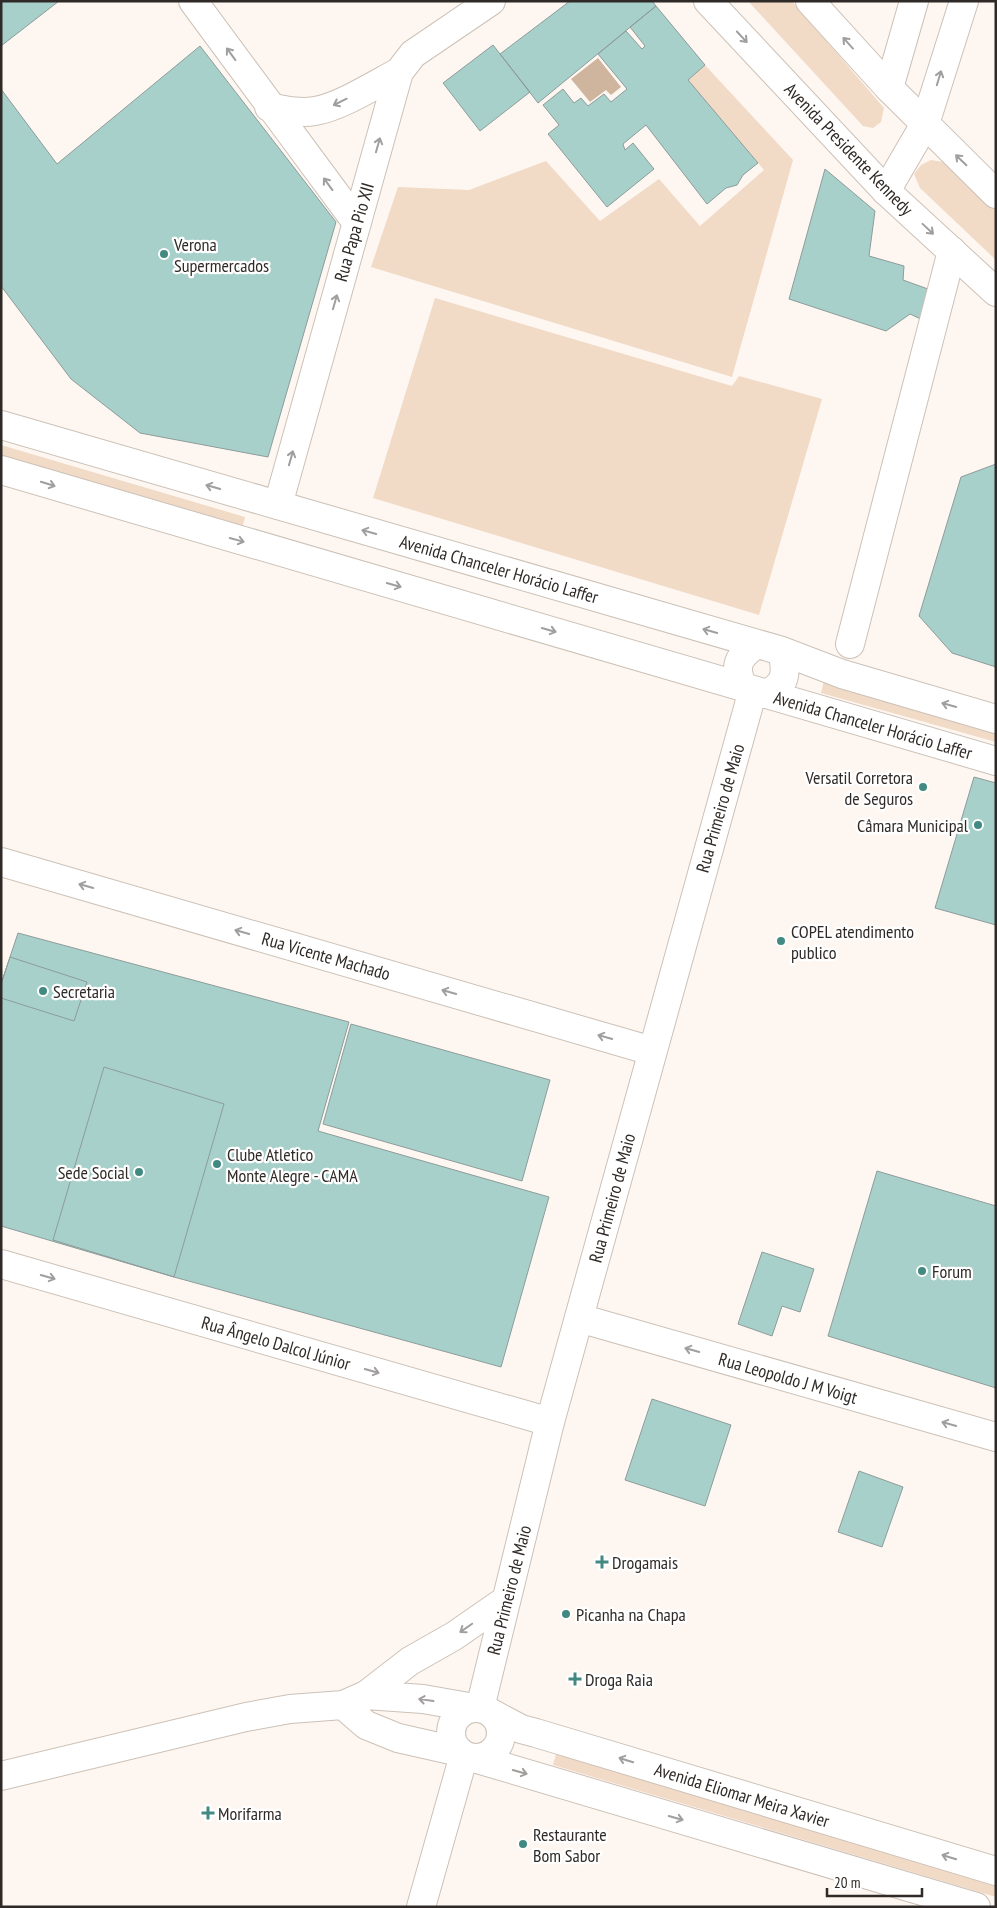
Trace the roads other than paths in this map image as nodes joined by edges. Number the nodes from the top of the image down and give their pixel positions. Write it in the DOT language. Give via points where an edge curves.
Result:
graph roads {
  1 [pos="193,1"];
  2 [pos="491,1"];
  3 [pos="708,1"];
  4 [pos="810,1"];
  5 [pos="914,1"];
  6 [pos="964,1"];
  7 [pos="399,72"];
  8 [pos="889,88"];
  9 [pos="269,107"];
  10 [pos="925,124"];
  11 [pos="886,191"];
  12 [pos="996,194"];
  13 [pos="357,223"];
  14 [pos="952,251"];
  15 [pos="996,292"];
  16 [pos="1,425"];
  17 [pos="1,470"];
  18 [pos="278,505"];
  19 [pos="756,644"];
  20 [pos="850,644"];
  21 [pos="782,651"];
  22 [pos="754,690"];
  23 [pos="996,718"];
  24 [pos="996,761"];
  25 [pos="1,862"];
  26 [pos="652,1051"];
  27 [pos="1,1264"];
  28 [pos="579,1318"];
  29 [pos="550,1422"];
  30 [pos="996,1437"];
  31 [pos="506,1600"];
  32 [pos="355,1700"];
  33 [pos="482,1710"];
  34 [pos="466,1755"];
  35 [pos="1,1776"];
  36 [pos="996,1871"];
  37 [pos="421,1907"];
  38 [pos="976,1907"];
  9 -- 1 [label="main road, one-way"];
  2 -- 7 [label="main road, Rua Papa Pio XII" via="413,54"];
  3 -- 11 [label="main road, Avenida Presidente Kennedy, one-way"];
  8 -- 4 [label="main road, one-way"];
  5 -- 8 [label="main road"];
  10 -- 6 [label="main road, one-way"];
  7 -- 9 [label="main road, one-way" via="315,112"];
  13 -- 7 [label="main road, Rua Papa Pio XII, one-way"];
  8 -- 10 [label="main road"];
  13 -- 9 [label="main road, one-way"];
  10 -- 11 [label="main road"];
  12 -- 10 [label="main road, one-way"];
  11 -- 14 [label="main road, Avenida Presidente Kennedy, one-way"];
  18 -- 13 [label="main road, Rua Papa Pio XII, one-way"];
  14 -- 15 [label="main road, Avenida Presidente Kennedy"];
  14 -- 20 [label="main road"];
  18 -- 16 [label="main road, Avenida Chanceler Horácio Laffer, one-way"];
  17 -- 22 [label="main road, Avenida Chanceler Horácio Laffer, one-way"];
  19 -- 18 [label="main road, Avenida Chanceler Horácio Laffer, one-way"];
  19 -- 21 [label="main road, Avenida Chanceler Horácio Laffer"];
  19 -- 22 [label="main road, Rua Primeiro de Maio" via="742,655 738,668 738,677"];
  21 -- 22 [label="main road" via="786,669 781,684 776,690"];
  23 -- 21 [label="main road, Avenida Chanceler Horácio Laffer, one-way" via="842,674"];
  22 -- 24 [label="main road, Avenida Chanceler Horácio Laffer"];
  22 -- 26 [label="main road, Rua Primeiro de Maio"];
  26 -- 25 [label="main road, Rua Vicente Machado, one-way"];
  26 -- 28 [label="main road, Rua Primeiro de Maio"];
  27 -- 29 [label="main road, Rua Ângelo Dalcol Júnior, one-way"];
  28 -- 29 [label="main road, Rua Primeiro de Maio"];
  30 -- 28 [label="main road, Rua Leopoldo J M Voigt, one-way"];
  29 -- 31 [label="main road, Rua Primeiro de Maio"];
  31 -- 32 [label="main road, one-way"];
  31 -- 33 [label="main road, Rua Primeiro de Maio"];
  33 -- 32 [label="main road, Avenida Eliomar Meira Xavier, one-way" via="423,1699"];
  32 -- 34 [label="main road" via="366,1725 398,1738"];
  32 -- 35 [label="main road, Avenida Eliomar Meira Xavier" via="246,1717"];
  33 -- 34 [label="main road" via="459,1715 453,1722 451,1738"];
  33 -- 34 [label="main road" via="497,1719 501,1738 492,1753 483,1757"];
  36 -- 33 [label="main road, Avenida Eliomar Meira Xavier, one-way" via="521,1729"];
  34 -- 37 [label="main road"];
  34 -- 38 [label="main road, one-way"];
}
